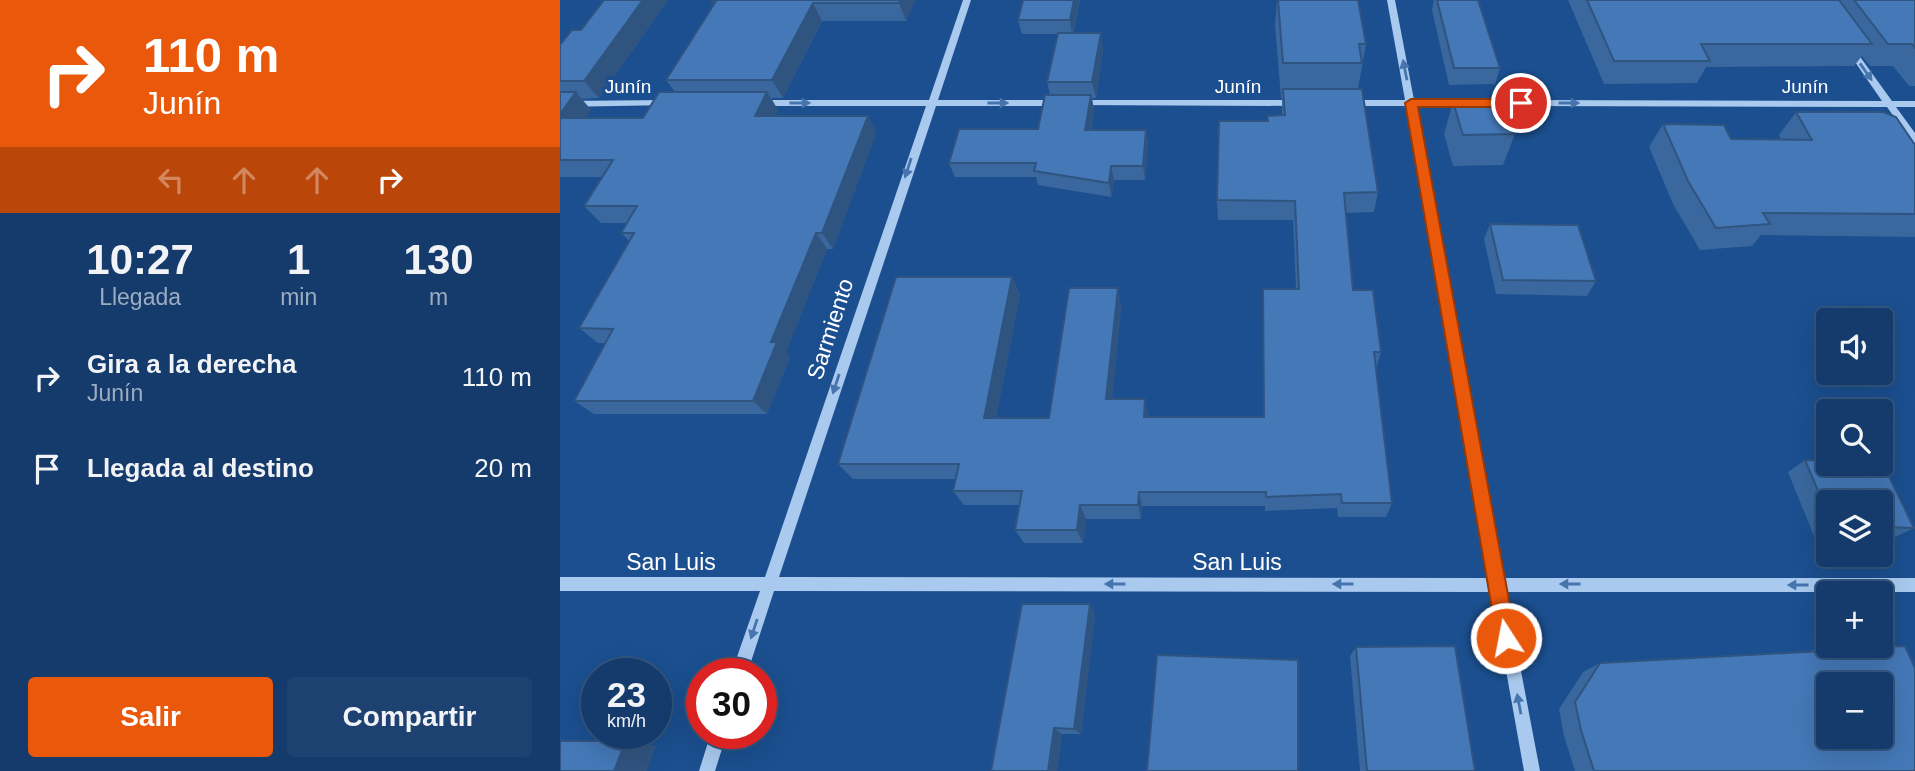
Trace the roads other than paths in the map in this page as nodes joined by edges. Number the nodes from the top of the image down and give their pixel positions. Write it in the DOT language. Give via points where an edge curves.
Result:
graph roads {
  1 [pos="967,0"];
  2 [pos="1391,0"];
  3 [pos="1845,41"];
  4 [pos="686,103"];
  5 [pos="742,103"];
  6 [pos="930,103"];
  7 [pos="1315,103"];
  8 [pos="1342,103"];
  9 [pos="1411,103"];
  10 [pos="560,104"];
  11 [pos="1889,104"];
  12 [pos="1915,104"];
  13 [pos="1915,141"];
  14 [pos="560,584"];
  15 [pos="1496,584"];
  16 [pos="769,585"];
  17 [pos="1915,585"];
  18 [pos="744,658"];
  19 [pos="714,749"];
  20 [pos="707,771"];
  21 [pos="1532,771"];
  1 -- 6 [label="street, Sarmiento"];
  9 -- 2 [label="street, one-way"];
  3 -- 11 [label="street, one-way"];
  4 -- 10 [label="street, Junín"];
  5 -- 6 [label="street, Junín, one-way"];
  6 -- 7 [label="street, Junín, one-way"];
  6 -- 16 [label="street, Sarmiento, one-way"];
  8 -- 9 [label="street, Junín"];
  9 -- 11 [label="street, Junín, one-way"];
  9 -- 15 [label="street"];
  11 -- 12 [label="street, Junín"];
  11 -- 13 [label="street"];
  14 -- 16 [label="street, San Luis"];
  15 -- 16 [label="street, San Luis, one-way"];
  17 -- 15 [label="street, San Luis, one-way"];
  21 -- 15 [label="street, one-way"];
  16 -- 18 [label="street, Sarmiento, one-way"];
  19 -- 20 [label="street"];
}
